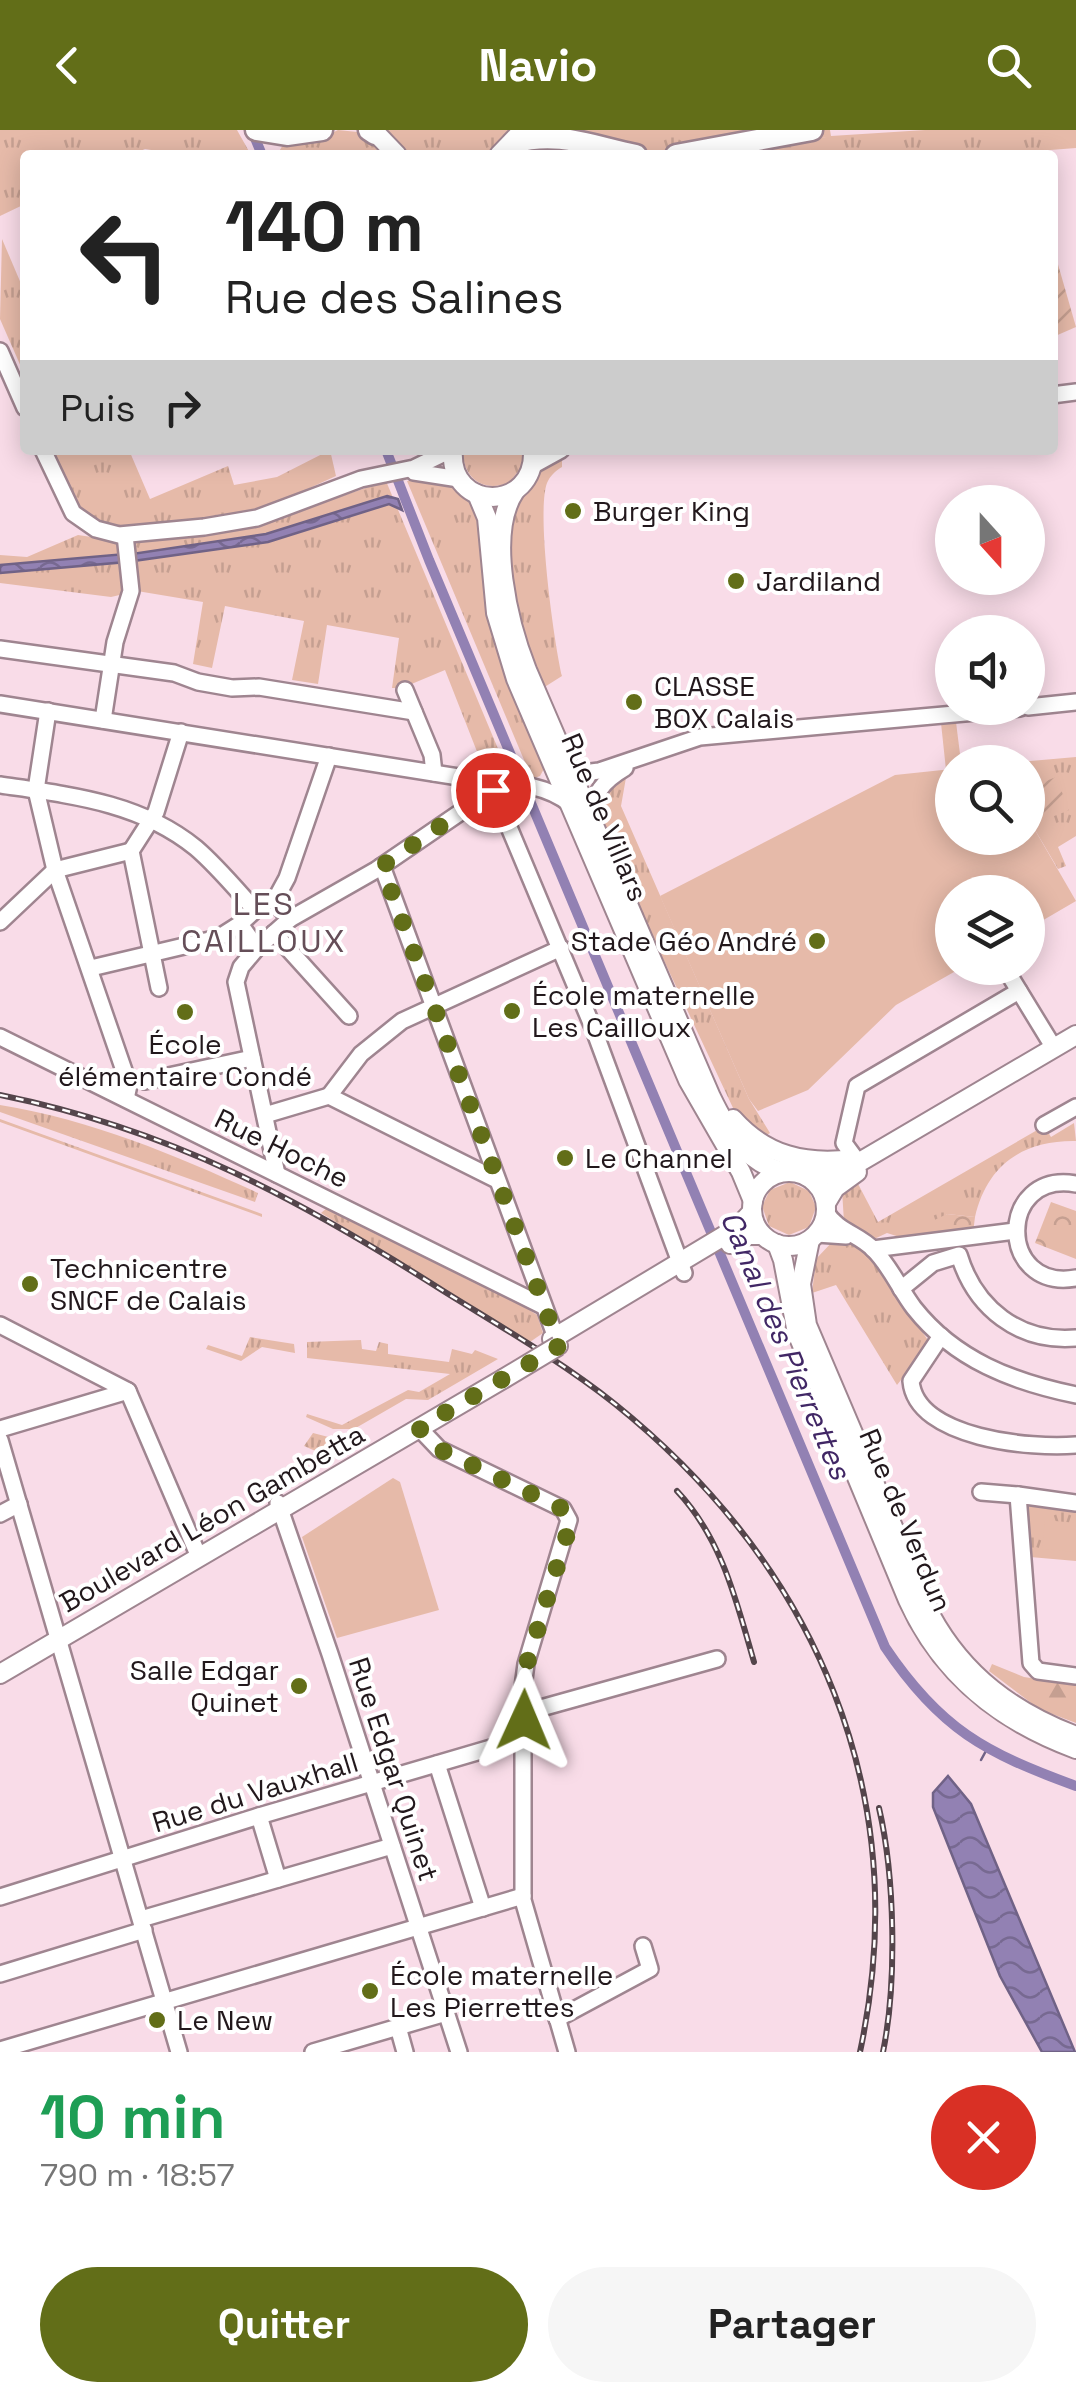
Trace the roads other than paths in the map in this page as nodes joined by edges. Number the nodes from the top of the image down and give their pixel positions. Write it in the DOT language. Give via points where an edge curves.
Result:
graph roads {
  1 [pos="322,130"];
  2 [pos="812,130"];
  3 [pos="372,131"];
  4 [pos="264,132"];
  5 [pos="512,143"];
  6 [pos="391,150"];
  7 [pos="620,150"];
  8 [pos="703,150"];
  9 [pos="0,351"];
  10 [pos="20,397"];
  11 [pos="45,455"];
  12 [pos="441,455"];
  13 [pos="452,455"];
  14 [pos="533,458"];
  15 [pos="405,471"];
  16 [pos="458,478"];
  17 [pos="515,491"];
  18 [pos="478,494"];
  19 [pos="127,551"];
  20 [pos="0,648"];
  21 [pos="112,664"];
  22 [pos="405,690"];
  23 [pos="1076,702"];
  24 [pos="0,704"];
  25 [pos="1045,705"];
  26 [pos="48,711"];
  27 [pos="414,712"];
  28 [pos="935,715"];
  29 [pos="103,720"];
  30 [pos="181,732"];
  31 [pos="664,747"];
  32 [pos="329,756"];
  33 [pos="551,761"];
  34 [pos="569,770"];
  35 [pos="434,773"];
  36 [pos="461,777"];
  37 [pos="538,784"];
  38 [pos="0,785"];
  39 [pos="496,785"];
  40 [pos="36,790"];
  41 [pos="564,800"];
  42 [pos="464,810"];
  43 [pos="152,820"];
  44 [pos="591,820"];
  45 [pos="131,851"];
  46 [pos="382,866"];
  47 [pos="55,870"];
  48 [pos="275,900"];
  49 [pos="255,910"];
  50 [pos="290,919"];
  51 [pos="0,922"];
  52 [pos="240,924"];
  53 [pos="274,933"];
  54 [pos="257,948"];
  55 [pos="560,948"];
  56 [pos="152,953"];
  57 [pos="91,968"];
  58 [pos="1015,985"];
  59 [pos="159,988"];
  60 [pos="1018,991"];
  61 [pos="433,1004"];
  62 [pos="349,1016"];
  63 [pos="1076,1035"];
  64 [pos="0,1037"];
  65 [pos="1076,1044"];
  66 [pos="1054,1048"];
  67 [pos="252,1058"];
  68 [pos="698,1072"];
  69 [pos="145,1081"];
  70 [pos="329,1096"];
  71 [pos="126,1099"];
  72 [pos="1076,1106"];
  73 [pos="265,1115"];
  74 [pos="1044,1125"];
  75 [pos="858,1152"];
  76 [pos="784,1172"];
  77 [pos="277,1174"];
  78 [pos="808,1177"];
  79 [pos="497,1180"];
  80 [pos="1076,1184"];
  81 [pos="752,1207"];
  82 [pos="826,1207"];
  83 [pos="1015,1231"];
  84 [pos="731,1237"];
  85 [pos="814,1237"];
  86 [pos="769,1240"];
  87 [pos="866,1244"];
  88 [pos="958,1248"];
  89 [pos="689,1264"];
  90 [pos="1076,1278"];
  91 [pos="901,1289"];
  92 [pos="541,1305"];
  93 [pos="0,1325"];
  94 [pos="941,1336"];
  95 [pos="1076,1338"];
  96 [pos="556,1342"];
  97 [pos="499,1375"];
  98 [pos="128,1390"];
  99 [pos="1070,1393"];
  100 [pos="419,1428"];
  101 [pos="0,1429"];
  102 [pos="0,1440"];
  103 [pos="1076,1446"];
  104 [pos="981,1492"];
  105 [pos="1018,1496"];
  106 [pos="1076,1503"];
  107 [pos="19,1504"];
  108 [pos="280,1506"];
  109 [pos="0,1514"];
  110 [pos="198,1554"];
  111 [pos="57,1634"];
  112 [pos="717,1659"];
  113 [pos="0,1664"];
  114 [pos="0,1674"];
  115 [pos="1076,1676"];
  116 [pos="523,1713"];
  117 [pos="1076,1736"];
  118 [pos="524,1738"];
  119 [pos="1076,1749"];
  120 [pos="437,1764"];
  121 [pos="372,1783"];
  122 [pos="259,1816"];
  123 [pos="392,1846"];
  124 [pos="122,1858"];
  125 [pos="278,1879"];
  126 [pos="523,1896"];
  127 [pos="0,1897"];
  128 [pos="483,1908"];
  129 [pos="142,1925"];
  130 [pos="418,1928"];
  131 [pos="642,1946"];
  132 [pos="0,1974"];
  133 [pos="165,2002"];
  134 [pos="446,2014"];
  135 [pos="558,2019"];
  136 [pos="398,2028"];
  137 [pos="0,2050"];
  138 [pos="179,2052"];
  139 [pos="313,2052"];
  140 [pos="404,2052"];
  141 [pos="459,2052"];
  142 [pos="567,2052"];
  1 -- 4 [label="highway"];
  2 -- 8 [label="highway"];
  3 -- 6 [label="main road"];
  5 -- 7 [label="highway" via="556,130"];
  9 -- 10 [label="street"];
  11 -- 19 [label="street" via="74,513"];
  12 -- 15 [label="street"];
  13 -- 16 [label="main road"];
  14 -- 17 [label="main road"];
  15 -- 16 [label="street"];
  15 -- 19 [label="street"];
  16 -- 18 [label="main road"];
  17 -- 18 [label="main road"];
  17 -- 34 [label="main road, Rue de Villars" via="502,552 510,615"];
  18 -- 33 [label="main road, Rue de Villars" via="504,642"];
  19 -- 21 [label="street" via="131,591"];
  20 -- 21 [label="street"];
  21 -- 27 [label="street"];
  21 -- 29 [label="street"];
  22 -- 27 [label="street"];
  23 -- 25 [label="street"];
  24 -- 26 [label="street"];
  26 -- 29 [label="street"];
  26 -- 40 [label="street"];
  27 -- 35 [label="street"];
  28 -- 31 [label="street" via="710,735"];
  29 -- 30 [label="street"];
  30 -- 32 [label="street"];
  30 -- 43 [label="street"];
  31 -- 34 [label="street" via="600,771"];
  31 -- 44 [label="street" via="605,782 593,799"];
  32 -- 35 [label="street"];
  32 -- 48 [label="street"];
  33 -- 37 [label="street" via="550,773"];
  33 -- 41 [label="main road, Rue de Villars"];
  34 -- 44 [label="main road, Rue de Villars"];
  35 -- 36 [label="street"];
  36 -- 39 [label="street"];
  36 -- 42 [label="street"];
  37 -- 39 [label="street"];
  37 -- 41 [label="street"];
  38 -- 40 [label="street"];
  39 -- 42 [label="street"];
  39 -- 55 [label="street"];
  40 -- 43 [label="street" via="114,804"];
  40 -- 47 [label="street"];
  41 -- 81 [label="main road, Rue de Villars" via="694,1092 742,1172"];
  42 -- 46 [label="street"];
  43 -- 45 [label="street"];
  43 -- 49 [label="street" via="195,848"];
  44 -- 68 [label="main road, Rue de Villars"];
  45 -- 47 [label="street"];
  45 -- 56 [label="street"];
  46 -- 50 [label="street"];
  46 -- 61 [label="street"];
  47 -- 51 [label="street"];
  47 -- 57 [label="street"];
  48 -- 49 [label="street"];
  48 -- 50 [label="street"];
  49 -- 52 [label="street"];
  50 -- 53 [label="street"];
  52 -- 54 [label="street"];
  52 -- 56 [label="street" via="227,935"];
  53 -- 54 [label="street"];
  53 -- 62 [label="street"];
  54 -- 67 [label="street" via="236,982"];
  55 -- 61 [label="street"];
  55 -- 89 [label="street"];
  56 -- 57 [label="street"];
  56 -- 59 [label="street"];
  57 -- 71 [label="street" via="130,1084"];
  58 -- 60 [label="street"];
  60 -- 66 [label="street"];
  60 -- 75 [label="street" via="857,1086"];
  61 -- 70 [label="street" via="366,1048"];
  61 -- 79 [label="street"];
  63 -- 66 [label="main road"];
  64 -- 71 [label="street, Rue Hoche"];
  65 -- 82 [label="main road" via="843,1181"];
  66 -- 75 [label="main road"];
  67 -- 69 [label="street"];
  67 -- 73 [label="street"];
  68 -- 75 [label="main road" via="764,1146 804,1160"];
  68 -- 76 [label="main road, Rue de Villars" via="741,1146 762,1165"];
  70 -- 73 [label="street"];
  70 -- 79 [label="street"];
  71 -- 77 [label="street, Rue Hoche"];
  72 -- 74 [label="street"];
  73 -- 77 [label="street"];
  75 -- 78 [label="main road" via="837,1172"];
  76 -- 78 [label="main road"];
  76 -- 81 [label="main road" via="765,1181"];
  77 -- 92 [label="street, Rue Hoche"];
  78 -- 82 [label="main road"];
  79 -- 92 [label="street"];
  80 -- 83 [label="street" via="1034,1192"];
  81 -- 84 [label="main road"];
  81 -- 86 [label="main road"];
  82 -- 85 [label="main road"];
  82 -- 87 [label="street" via="836,1225"];
  83 -- 88 [label="street"];
  83 -- 90 [label="street" via="1034,1270"];
  84 -- 86 [label="main road"];
  84 -- 89 [label="main road"];
  85 -- 86 [label="main road" via="794,1246"];
  85 -- 87 [label="street" via="831,1233"];
  85 -- 117 [label="main road, Rue de Verdun" via="801,1284 807,1325 930,1616 986,1686 1032,1718"];
  86 -- 119 [label="main road, Rue de Verdun" via="784,1264 796,1333 922,1628 981,1698 1019,1725"];
  87 -- 88 [label="street"];
  87 -- 91 [label="street"];
  88 -- 91 [label="street"];
  88 -- 95 [label="street" via="973,1289 1002,1319 1040,1336"];
  89 -- 96 [label="main road"];
  91 -- 94 [label="street"];
  92 -- 96 [label="street"];
  93 -- 98 [label="street"];
  94 -- 99 [label="street" via="1000,1374"];
  94 -- 103 [label="street" via="911,1380 934,1417 998,1441"];
  96 -- 97 [label="main road, bridge"];
  97 -- 100 [label="main road, Boulevard Léon Gambetta"];
  97 -- 108 [label="main road, Boulevard Léon Gambetta"];
  98 -- 101 [label="street"];
  98 -- 110 [label="street"];
  100 -- 108 [label="main road, Boulevard Léon Gambetta"];
  100 -- 116 [label="street" via="439,1449 568,1516 524,1673"];
  102 -- 107 [label="street"];
  104 -- 105 [label="street"];
  105 -- 106 [label="street"];
  105 -- 115 [label="street" via="1031,1663 1044,1672"];
  107 -- 109 [label="street"];
  107 -- 111 [label="street"];
  108 -- 110 [label="main road, Boulevard Léon Gambetta"];
  108 -- 121 [label="street, Rue Edgar Quinet"];
  110 -- 111 [label="main road, Boulevard Léon Gambetta"];
  111 -- 113 [label="main road, Boulevard Léon Gambetta"];
  111 -- 114 [label="main road, Boulevard Léon Gambetta"];
  111 -- 124 [label="street"];
  112 -- 116 [label="street"];
  116 -- 118 [label="street"];
  118 -- 120 [label="street, Rue du Vauxhall"];
  118 -- 126 [label="street"];
  120 -- 121 [label="street, Rue du Vauxhall"];
  120 -- 128 [label="street"];
  121 -- 122 [label="street, Rue du Vauxhall"];
  121 -- 123 [label="street, Rue Edgar Quinet"];
  122 -- 124 [label="street, Rue du Vauxhall"];
  122 -- 125 [label="street"];
  123 -- 125 [label="street"];
  123 -- 130 [label="street, Rue Edgar Quinet"];
  124 -- 127 [label="street, Rue du Vauxhall"];
  124 -- 129 [label="street"];
  125 -- 129 [label="street"];
  126 -- 128 [label="street"];
  126 -- 135 [label="street"];
  128 -- 130 [label="street"];
  129 -- 132 [label="street"];
  129 -- 133 [label="street"];
  130 -- 133 [label="street"];
  130 -- 134 [label="street, Rue Edgar Quinet"];
  131 -- 135 [label="street" via="650,1969"];
  133 -- 137 [label="street"];
  133 -- 138 [label="street"];
  134 -- 136 [label="street"];
  134 -- 141 [label="street, Rue Edgar Quinet"];
  135 -- 142 [label="street"];
  136 -- 139 [label="street"];
  136 -- 140 [label="street"];
}
